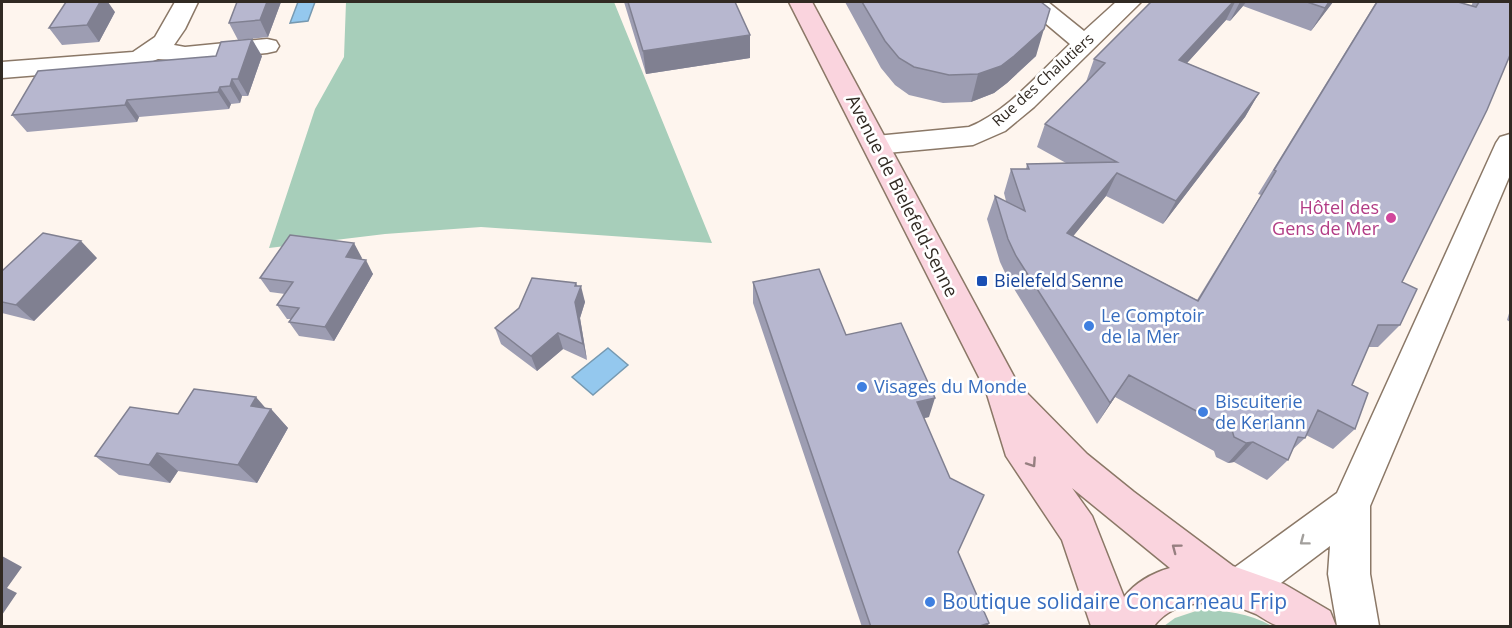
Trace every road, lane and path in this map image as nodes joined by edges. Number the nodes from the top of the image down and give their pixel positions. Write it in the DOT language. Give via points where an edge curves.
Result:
graph roads {
  1 [pos="186,2"];
  2 [pos="800,2"];
  3 [pos="1034,2"];
  4 [pos="1129,2"];
  5 [pos="1084,44"];
  6 [pos="267,46"];
  7 [pos="156,51"];
  8 [pos="2,70"];
  9 [pos="1510,143"];
  10 [pos="876,145"];
  11 [pos="1003,390"];
  12 [pos="1351,507"];
  13 [pos="1232,585"];
  14 [pos="1112,627"];
  15 [pos="1128,627"];
  16 [pos="1315,627"];
  17 [pos="1358,627"];
  1 -- 7 [label="street" via="167,41"];
  2 -- 10 [label="main road, Avenue de Bielefeld-Senne"];
  3 -- 5 [label="street"];
  4 -- 5 [label="street, Rue des Chalutiers"];
  5 -- 10 [label="street, Rue des Chalutiers" via="986,132"];
  6 -- 7 [label="street" via="185,54"];
  7 -- 8 [label="street" via="138,59"];
  9 -- 12 [label="street"];
  10 -- 11 [label="main road, Avenue de Bielefeld-Senne"];
  13 -- 11 [label="main road, Avenue de Bielefeld-Senne, one-way" via="1120,505 1074,466"];
  11 -- 14 [label="main road, Avenue de Bielefeld-Senne, one-way" via="1020,444 1077,529"];
  12 -- 13 [label="street, one-way"];
  12 -- 17 [label="street" via="1349,574"];
  13 -- 15 [label="main road" via="1186,584 1171,588 1142,605"];
  13 -- 16 [label="main road" via="1281,603"];
}
